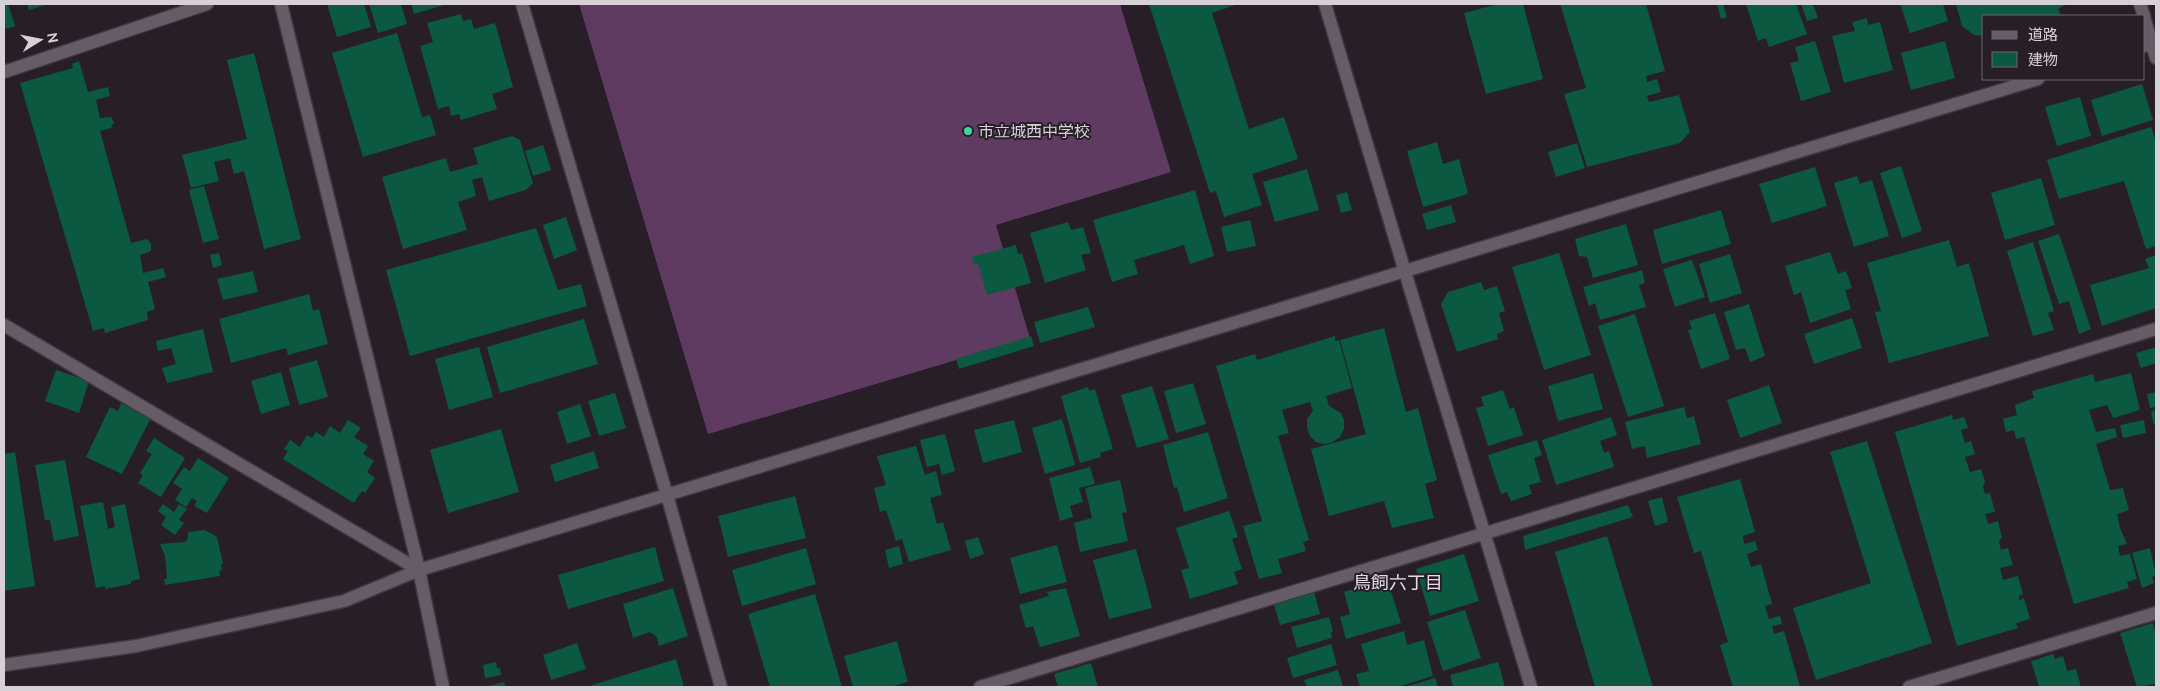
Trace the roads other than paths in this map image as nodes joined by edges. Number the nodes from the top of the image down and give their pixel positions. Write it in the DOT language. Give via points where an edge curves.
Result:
graph roads {
  1 [pos="207,4"];
  2 [pos="280,4"];
  3 [pos="522,4"];
  4 [pos="1325,4"];
  5 [pos="2145,20"];
  6 [pos="2151,44"];
  7 [pos="2156,58"];
  8 [pos="4,72"];
  9 [pos="2035,80"];
  10 [pos="1405,272"];
  11 [pos="4,325"];
  12 [pos="2156,329"];
  13 [pos="667,495"];
  14 [pos="1484,533"];
  15 [pos="419,570"];
  16 [pos="2156,613"];
  17 [pos="4,665"];
  18 [pos="443,687"];
  19 [pos="721,687"];
  20 [pos="980,687"];
  21 [pos="1531,687"];
  22 [pos="1910,687"];
  1 -- 8 [label="street"];
  2 -- 15 [label="street"];
  3 -- 13 [label="street"];
  4 -- 10 [label="street"];
  5 -- 6 [label="street"];
  6 -- 7 [label="street"];
  9 -- 10 [label="street"];
  10 -- 13 [label="street"];
  10 -- 14 [label="street"];
  11 -- 15 [label="street"];
  12 -- 14 [label="street"];
  13 -- 15 [label="street"];
  13 -- 19 [label="street"];
  14 -- 20 [label="street"];
  14 -- 21 [label="street"];
  15 -- 17 [label="street" via="344,601 136,646"];
  15 -- 18 [label="street"];
  16 -- 22 [label="street"];
}
